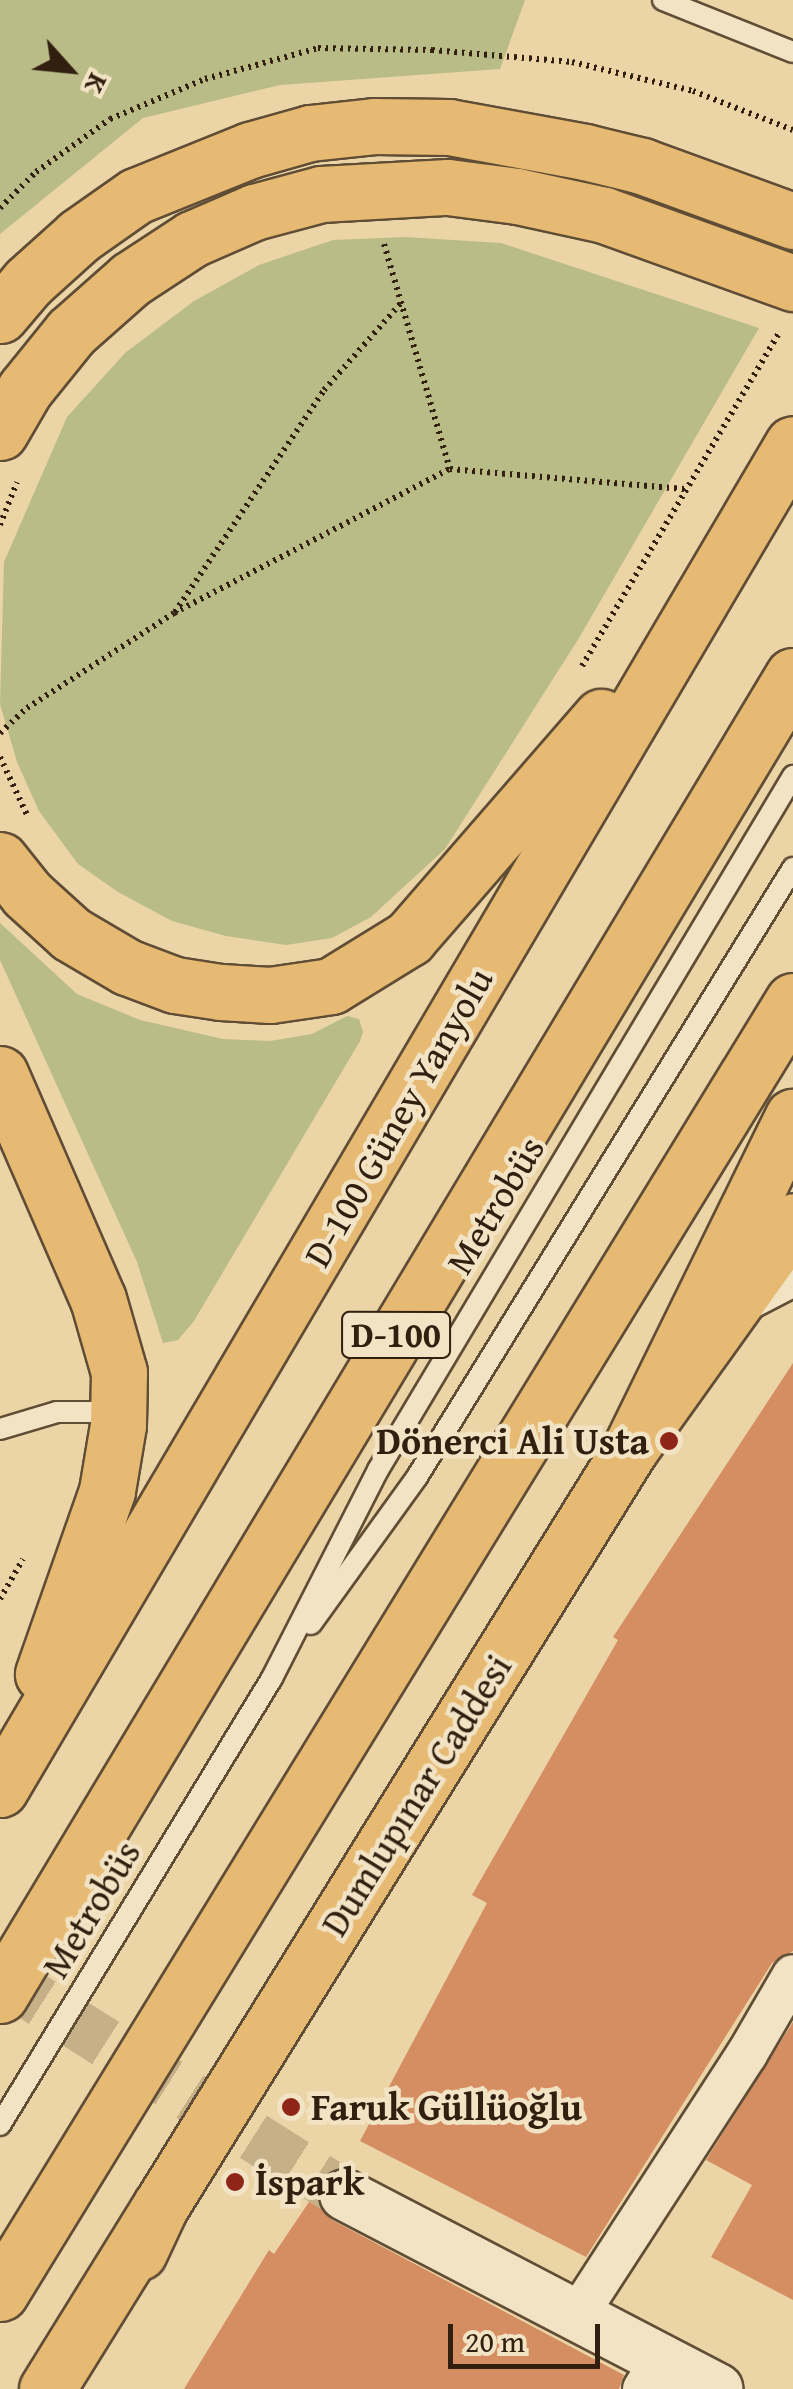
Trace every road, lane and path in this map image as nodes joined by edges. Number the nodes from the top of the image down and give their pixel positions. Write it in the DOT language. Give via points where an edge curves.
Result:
graph roads {
  1 [pos="663,0"];
  2 [pos="793,52"];
  3 [pos="693,91"];
  4 [pos="793,130"];
  5 [pos="793,221"];
  6 [pos="380,231"];
  7 [pos="400,304"];
  8 [pos="788,305"];
  9 [pos="0,315"];
  10 [pos="793,444"];
  11 [pos="9,456"];
  12 [pos="450,468"];
  13 [pos="684,489"];
  14 [pos="0,525"];
  15 [pos="705,592"];
  16 [pos="174,613"];
  17 [pos="579,670"];
  18 [pos="793,676"];
  19 [pos="0,734"];
  20 [pos="0,757"];
  21 [pos="793,776"];
  22 [pos="15,840"];
  23 [pos="793,868"];
  24 [pos="793,1001"];
  25 [pos="0,1074"];
  26 [pos="793,1117"];
  27 [pos="793,1221"];
  28 [pos="793,1276"];
  29 [pos="737,1305"];
  30 [pos="118,1425"];
  31 [pos="0,1429"];
  32 [pos="630,1449"];
  33 [pos="272,1678"];
  34 [pos="1,1787"];
  35 [pos="793,1975"];
  36 [pos="0,1995"];
  37 [pos="0,2125"];
  38 [pos="345,2195"];
  39 [pos="160,2207"];
  40 [pos="0,2292"];
  41 [pos="578,2314"];
  42 [pos="652,2375"];
  43 [pos="47,2389"];
  44 [pos="72,2389"];
  45 [pos="718,2389"];
  1 -- 2 [label="lane"];
  3 -- 4 [label="path"];
  5 -- 9 [label="main road" via="584,152 449,127 310,133 136,196 66,248"];
  6 -- 7 [label="path"];
  7 -- 12 [label="path"];
  7 -- 16 [label="path" via="324,390"];
  8 -- 11 [label="main road" via="674,237 604,215 448,187 320,194 192,238 116,292 71,332 25,388"];
  8 -- 13 [label="path"];
  10 -- 15 [label="main road, D-100 Güney Yanyolu"];
  11 -- 14 [label="path"];
  12 -- 13 [label="path"];
  12 -- 16 [label="path"];
  13 -- 17 [label="path"];
  15 -- 22 [label="main road" via="409,938 331,986 270,995 221,992 143,973 72,934 27,894"];
  15 -- 34 [label="main road, D-100 Güney Yanyolu"];
  16 -- 19 [label="path" via="27,708"];
  18 -- 36 [label="main road, D-100"];
  20 -- 22 [label="path"];
  21 -- 33 [label="lane, Metrobüs" via="378,1470"];
  23 -- 33 [label="lane, Metrobüs" via="417,1477"];
  24 -- 40 [label="main road"];
  25 -- 30 [label="main road" via="98,1298 118,1372"];
  26 -- 32 [label="main road"];
  27 -- 29 [label="main road, Dumlupınar Caddesi"];
  28 -- 29 [label="street"];
  29 -- 32 [label="main road, Dumlupınar Caddesi"];
  30 -- 31 [label="lane" via="94,1412 57,1412"];
  30 -- 34 [label="main road" via="107,1491"];
  32 -- 39 [label="main road, Dumlupınar Caddesi"];
  33 -- 37 [label="lane, Metrobüs"];
  35 -- 41 [label="street"];
  38 -- 41 [label="street"];
  39 -- 43 [label="main road"];
  39 -- 44 [label="main road, Dumlupınar Caddesi"];
  41 -- 42 [label="street"];
  42 -- 45 [label="street"];
}
